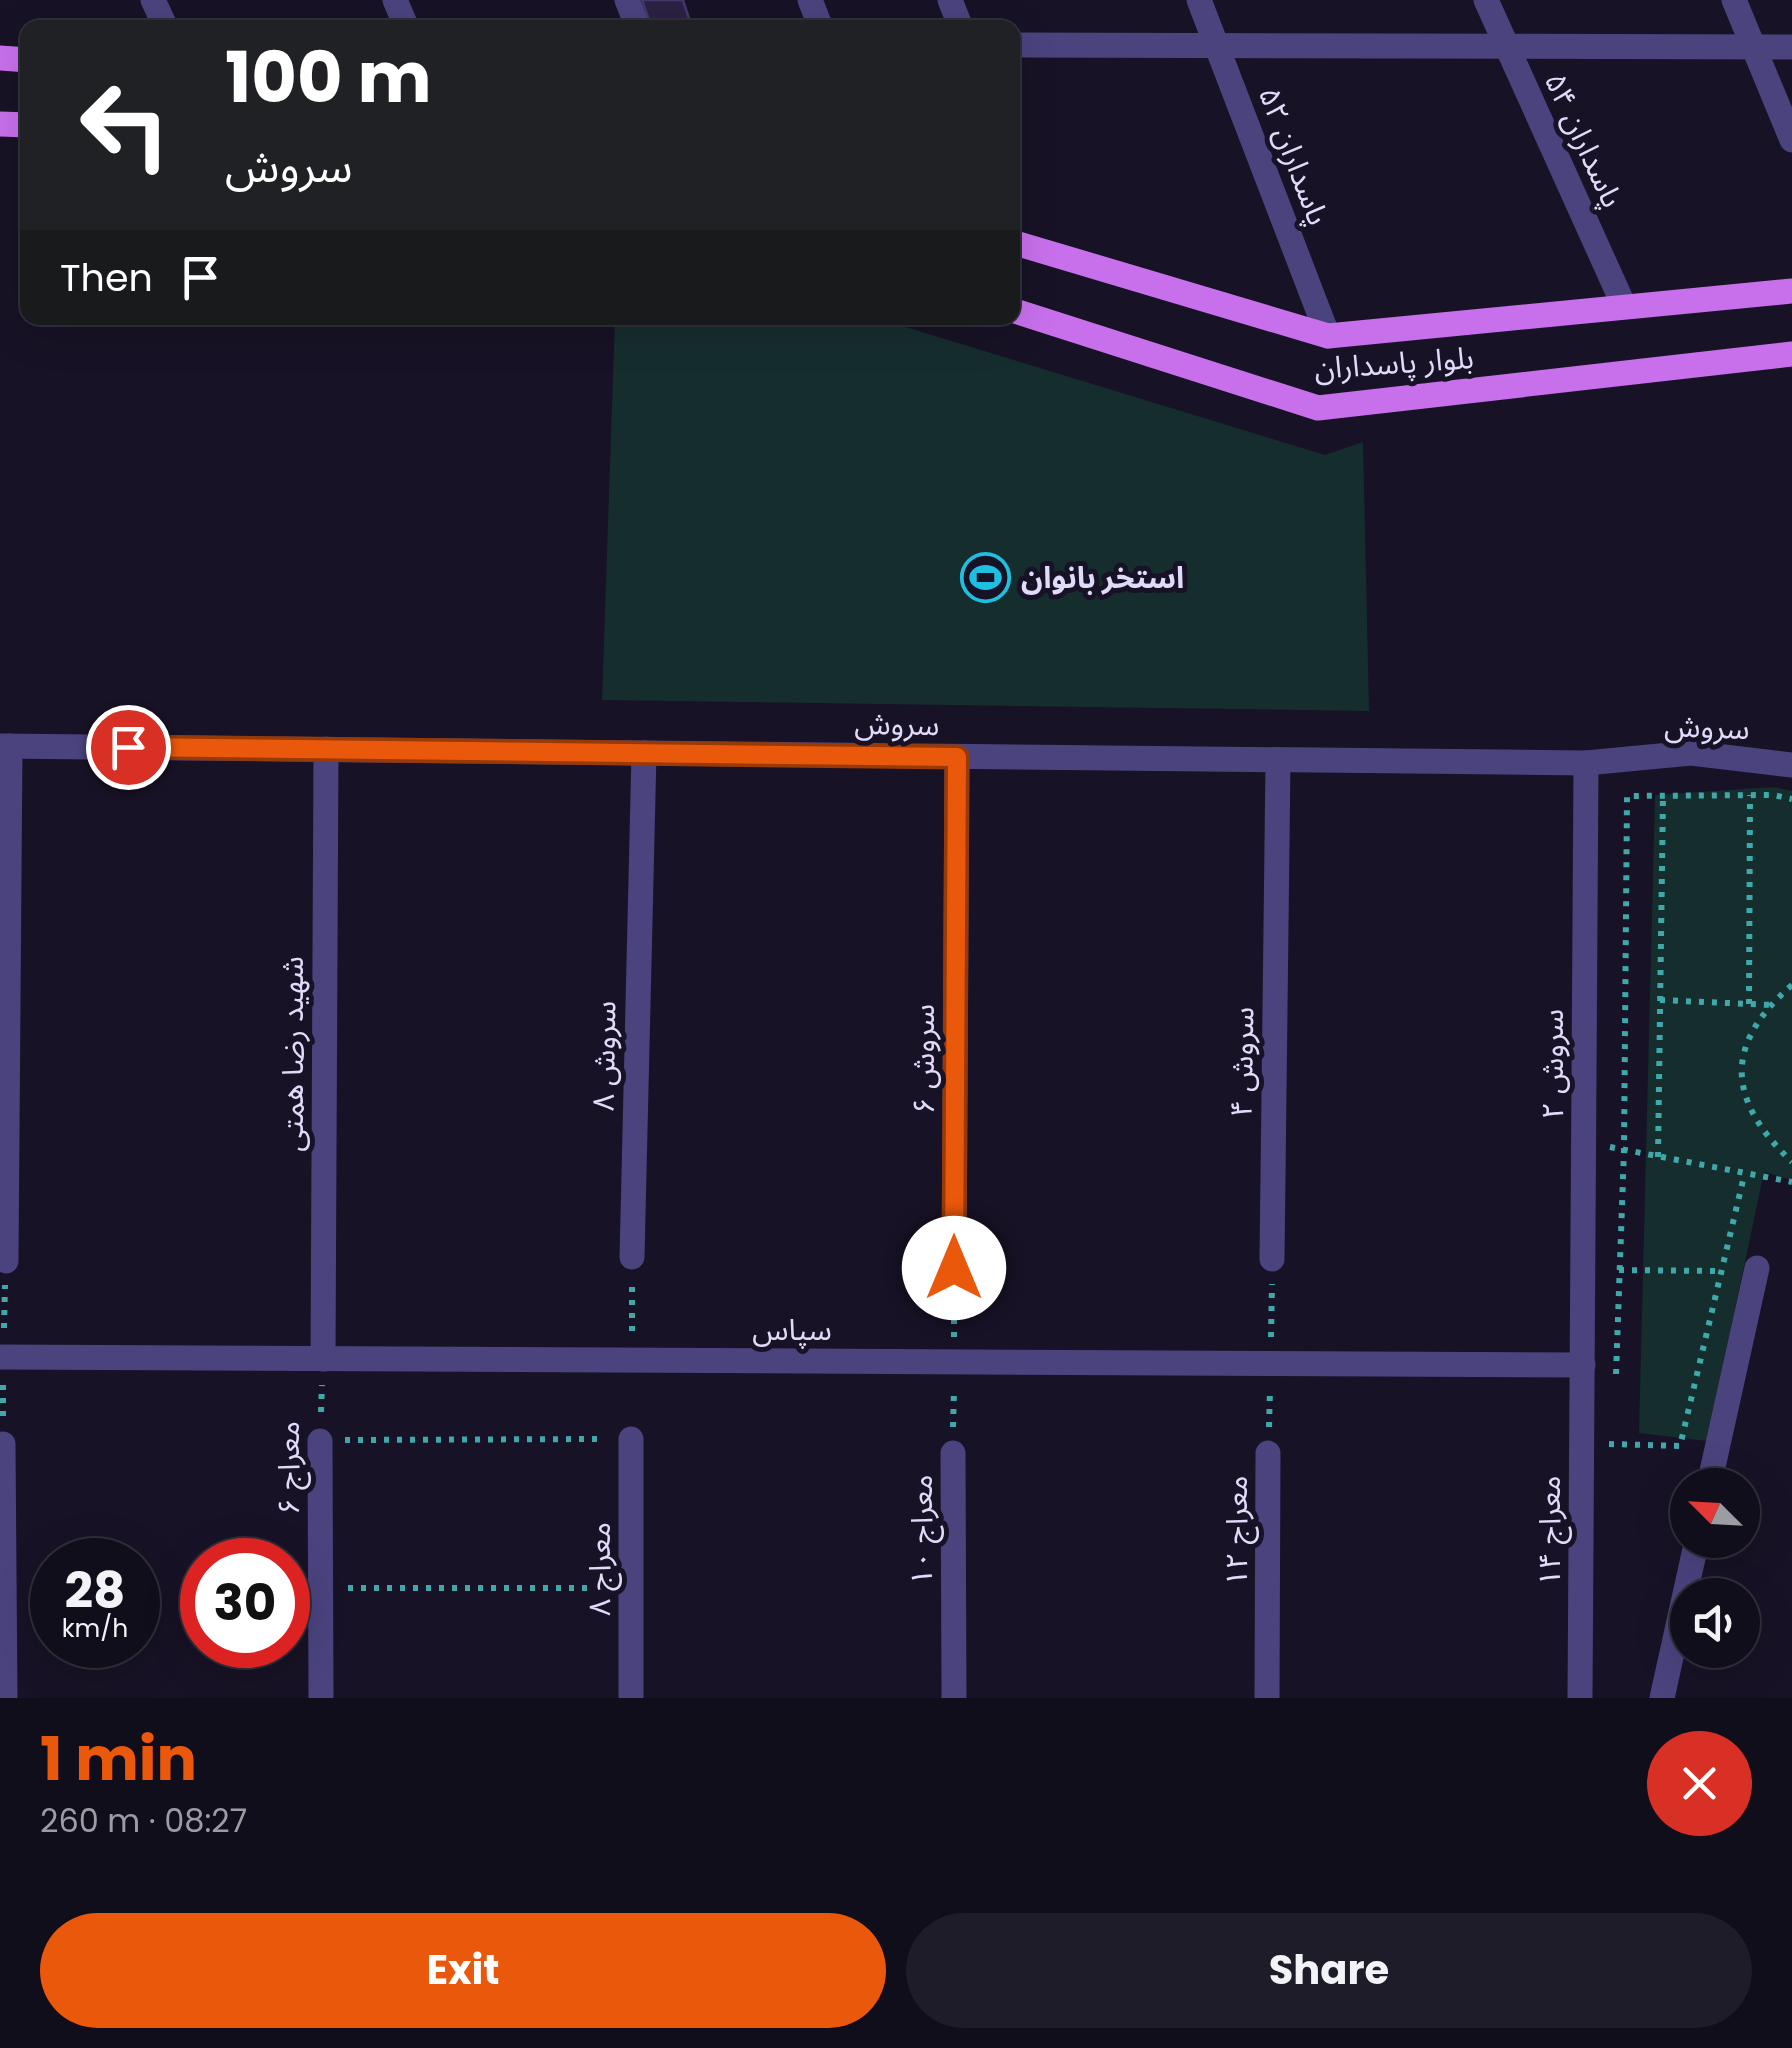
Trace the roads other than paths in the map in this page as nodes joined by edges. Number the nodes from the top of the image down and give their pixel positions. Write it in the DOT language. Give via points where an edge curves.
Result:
graph roads {
  1 [pos="1199,0"];
  2 [pos="1486,0"];
  3 [pos="1734,0"];
  4 [pos="1216,44"];
  5 [pos="1020,45"];
  6 [pos="1505,46"];
  7 [pos="1752,47"];
  8 [pos="1792,47"];
  9 [pos="1792,140"];
  10 [pos="1020,244"];
  11 [pos="1792,292"];
  12 [pos="1624,306"];
  13 [pos="1020,313"];
  14 [pos="1328,336"];
  15 [pos="1792,354"];
  16 [pos="5,746"];
  17 [pos="326,749"];
  18 [pos="644,753"];
  19 [pos="957,757"];
  20 [pos="1278,761"];
  21 [pos="1586,764"];
  22 [pos="1792,766"];
  23 [pos="632,1256"];
  24 [pos="1272,1260"];
  25 [pos="6,1261"];
  26 [pos="954,1268"];
  27 [pos="1757,1268"];
  28 [pos="2,1357"];
  29 [pos="323,1359"];
  30 [pos="1583,1365"];
  31 [pos="631,1439"];
  32 [pos="320,1440"];
  33 [pos="3,1444"];
  34 [pos="953,1453"];
  35 [pos="1268,1453"];
  36 [pos="1713,1468"];
  37 [pos="1693,1558"];
  38 [pos="5,1698"];
  39 [pos="320,1698"];
  40 [pos="631,1698"];
  41 [pos="954,1698"];
  42 [pos="1267,1698"];
  43 [pos="1580,1698"];
  44 [pos="1662,1698"];
  1 -- 4 [label="street, پاسداران ۵۲"];
  2 -- 6 [label="street, پاسداران ۵۴"];
  3 -- 7 [label="street"];
  4 -- 5 [label="street"];
  4 -- 6 [label="street"];
  4 -- 14 [label="street, پاسداران ۵۲"];
  6 -- 7 [label="street"];
  6 -- 12 [label="street, پاسداران ۵۴"];
  7 -- 8 [label="street"];
  7 -- 9 [label="street"];
  10 -- 14 [label="main road, بلوار پاسداران"];
  11 -- 12 [label="main road, بلوار پاسداران"];
  12 -- 14 [label="main road, بلوار پاسداران"];
  13 -- 15 [label="main road, بلوار پاسداران" via="1318,408"];
  16 -- 17 [label="street, سروش"];
  16 -- 25 [label="street"];
  17 -- 18 [label="street, سروش"];
  17 -- 29 [label="street, شهید رضا همتی"];
  18 -- 19 [label="street, سروش"];
  18 -- 23 [label="street, سروش ۸"];
  19 -- 20 [label="street, سروش"];
  19 -- 26 [label="street, سروش ۶"];
  20 -- 21 [label="street, سروش"];
  20 -- 24 [label="street, سروش ۴"];
  21 -- 22 [label="street, سروش" via="1690,753"];
  21 -- 30 [label="street, سروش ۲"];
  27 -- 36 [label="street"];
  28 -- 29 [label="street, سپاس"];
  29 -- 30 [label="street, سپاس"];
  30 -- 43 [label="street, معراج ۱۴"];
  31 -- 40 [label="street, معراج ۸"];
  32 -- 39 [label="street, معراج ۶"];
  33 -- 38 [label="street"];
  34 -- 41 [label="street, معراج ۱۰"];
  35 -- 42 [label="street, معراج ۱۲"];
  37 -- 44 [label="street"];
}
